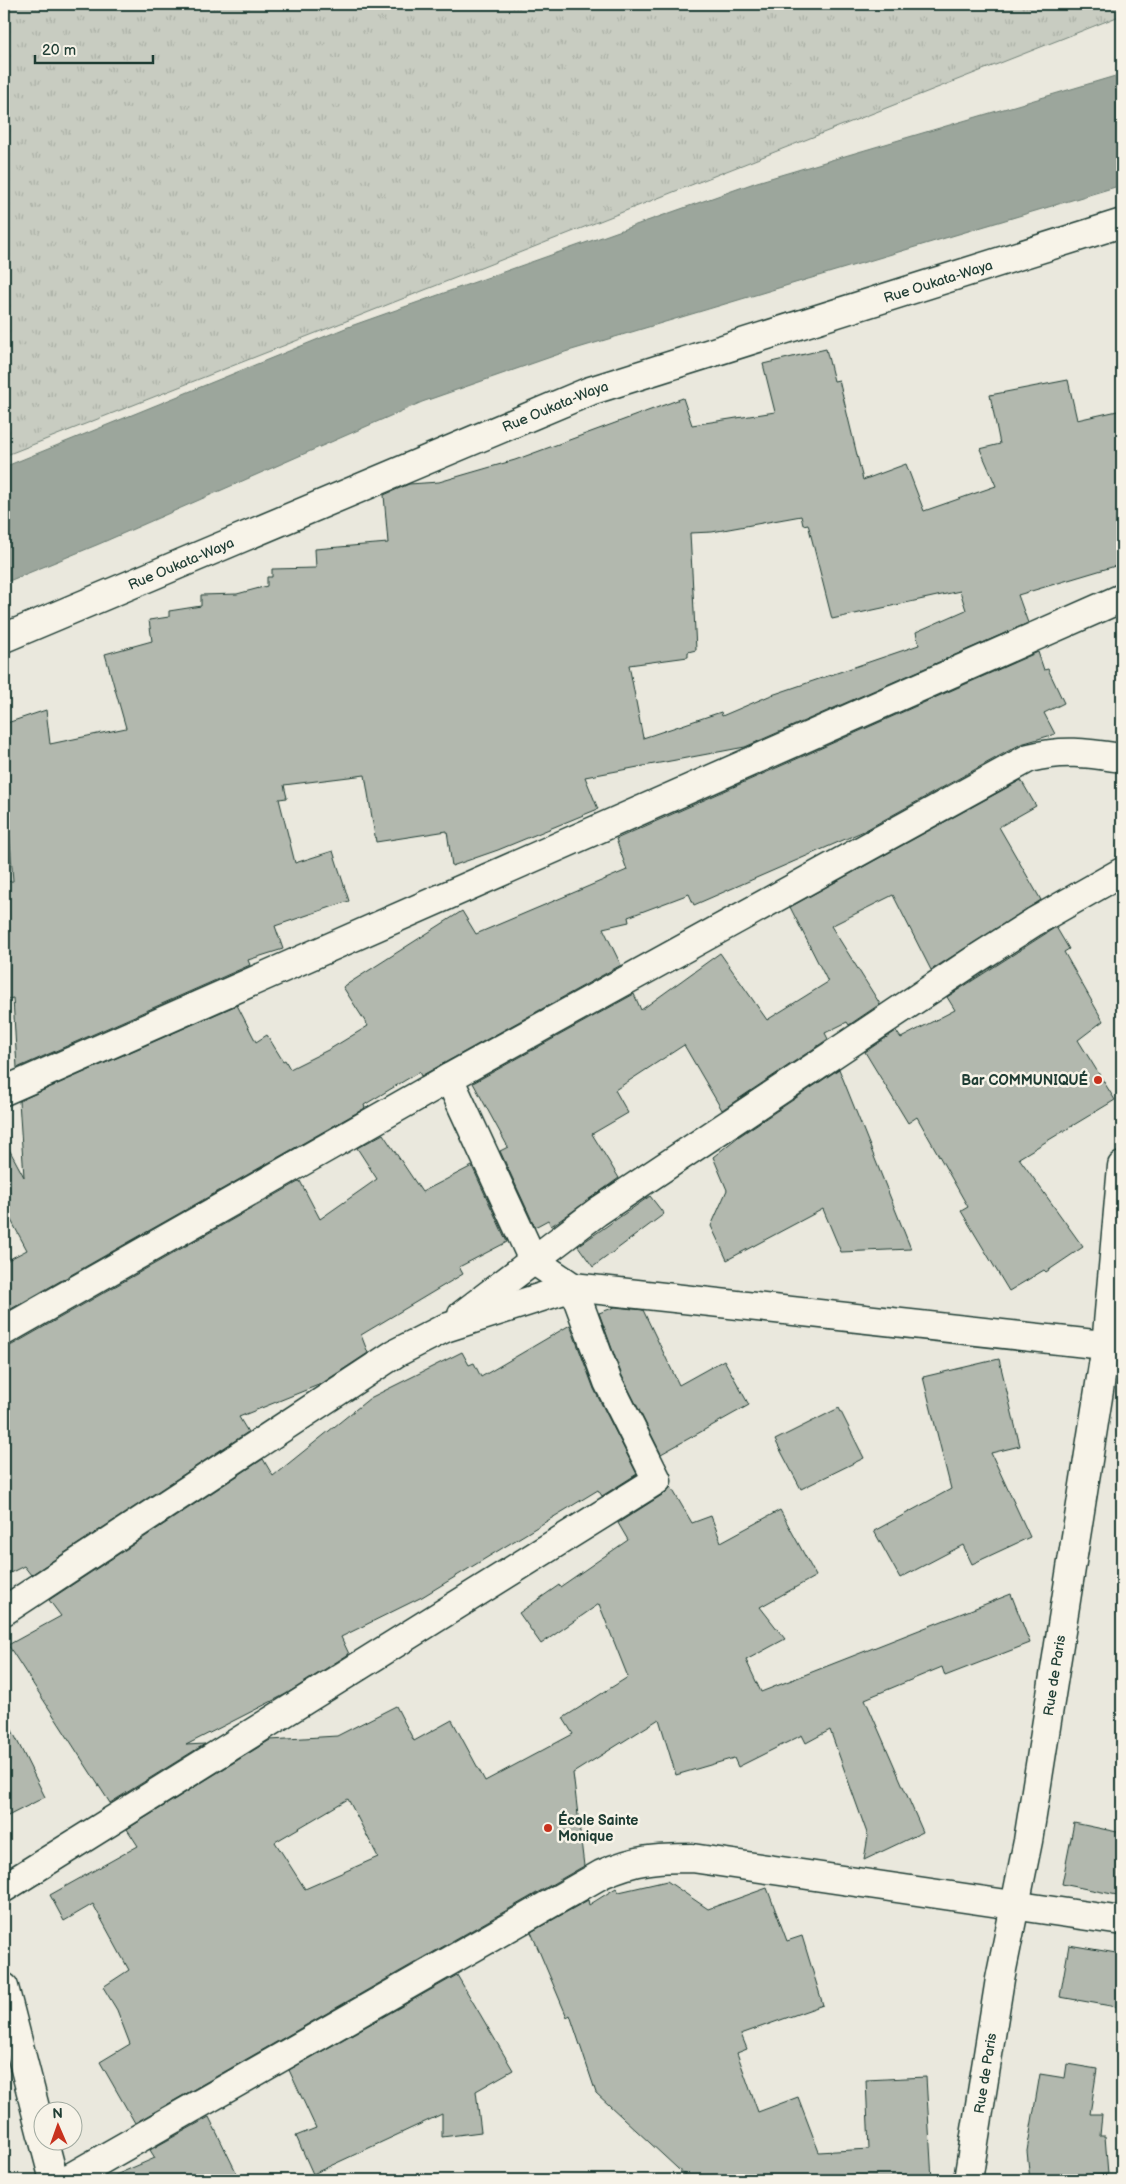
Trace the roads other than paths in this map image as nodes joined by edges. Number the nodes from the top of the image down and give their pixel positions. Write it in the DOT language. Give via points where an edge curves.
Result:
graph roads {
  1 [pos="1122,223"];
  2 [pos="1122,598"];
  3 [pos="4,638"];
  4 [pos="1122,758"];
  5 [pos="1122,872"];
  6 [pos="449,1078"];
  7 [pos="4,1091"];
  8 [pos="1122,1166"];
  9 [pos="533,1260"];
  10 [pos="573,1287"];
  11 [pos="444,1328"];
  12 [pos="4,1331"];
  13 [pos="1114,1347"];
  14 [pos="4,1611"];
  15 [pos="4,1888"];
  16 [pos="1016,1904"];
  17 [pos="1122,1921"];
  18 [pos="4,1987"];
  19 [pos="33,2102"];
  20 [pos="47,2152"];
  21 [pos="54,2180"];
  22 [pos="66,2180"];
  23 [pos="968,2180"];
  1 -- 3 [label="street, Rue Oukata-Waya" via="590,390"];
  2 -- 7 [label="street"];
  4 -- 6 [label="street" via="1077,751 1052,752 1030,758"];
  5 -- 9 [label="street" via="973,961 597,1212"];
  6 -- 9 [label="street"];
  6 -- 12 [label="street"];
  8 -- 13 [label="street, Rue de Paris"];
  9 -- 10 [label="street"];
  9 -- 11 [label="street"];
  10 -- 11 [label="street"];
  10 -- 13 [label="street"];
  10 -- 15 [label="street" via="608,1382 657,1480"];
  11 -- 14 [label="street" via="396,1353"];
  13 -- 16 [label="street, Rue de Paris"];
  16 -- 17 [label="street"];
  16 -- 22 [label="street" via="692,1858 658,1858 628,1863 594,1879"];
  16 -- 23 [label="street, Rue de Paris" via="1000,1979"];
  18 -- 19 [label="street"];
  20 -- 21 [label="street"];
}
